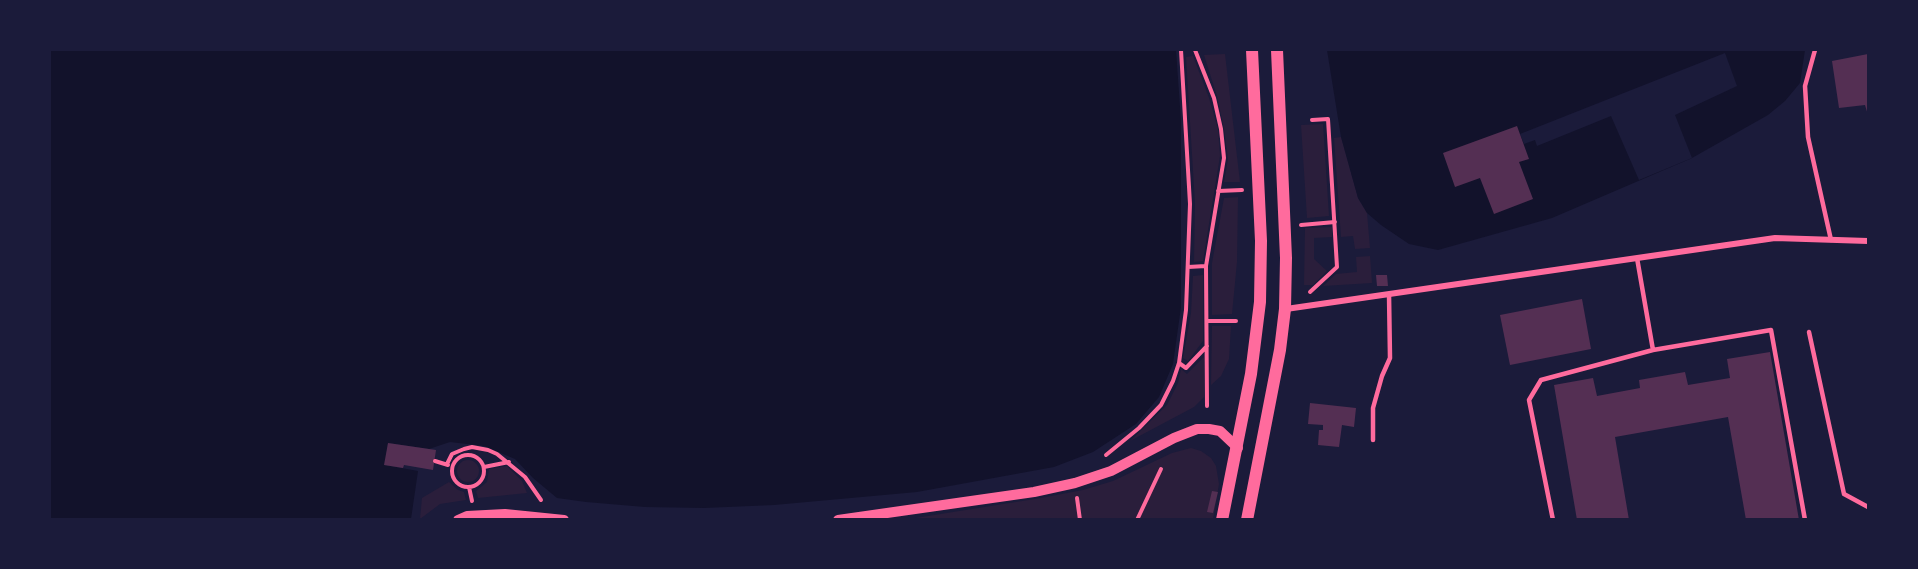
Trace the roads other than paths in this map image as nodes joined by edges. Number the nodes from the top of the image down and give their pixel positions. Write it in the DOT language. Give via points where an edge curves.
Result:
graph roads {
  1 [pos="1252,50"];
  2 [pos="1278,50"];
  3 [pos="1815,50"];
  4 [pos="1831,240"];
  5 [pos="1869,242"];
  6 [pos="1637,258"];
  7 [pos="1389,294"];
  8 [pos="1285,309"];
  9 [pos="1809,332"];
  10 [pos="1653,350"];
  11 [pos="1373,440"];
  12 [pos="1238,448"];
  13 [pos="1869,507"];
  14 [pos="545,518"];
  15 [pos="458,519"];
  16 [pos="564,519"];
  17 [pos="838,519"];
  18 [pos="1222,519"];
  19 [pos="1247,519"];
  20 [pos="1553,519"];
  21 [pos="1805,519"];
  1 -- 12 [label="main road" via="1260,302"];
  2 -- 8 [label="main road"];
  3 -- 4 [label="lane" via="1805,86 1808,136"];
  4 -- 5 [label="street"];
  4 -- 6 [label="street" via="1775,238"];
  6 -- 7 [label="street"];
  6 -- 10 [label="lane"];
  7 -- 8 [label="street"];
  7 -- 11 [label="lane" via="1390,358 1373,408"];
  8 -- 19 [label="main road"];
  9 -- 13 [label="lane" via="1844,494"];
  10 -- 20 [label="lane" via="1541,380 1529,400"];
  10 -- 21 [label="lane" via="1771,330"];
  12 -- 17 [label="street" via="1220,431 1197,429 1111,471 1075,483"];
  12 -- 18 [label="main road"];
  14 -- 15 [label="street" via="505,514"];
  14 -- 16 [label="street"];
}
